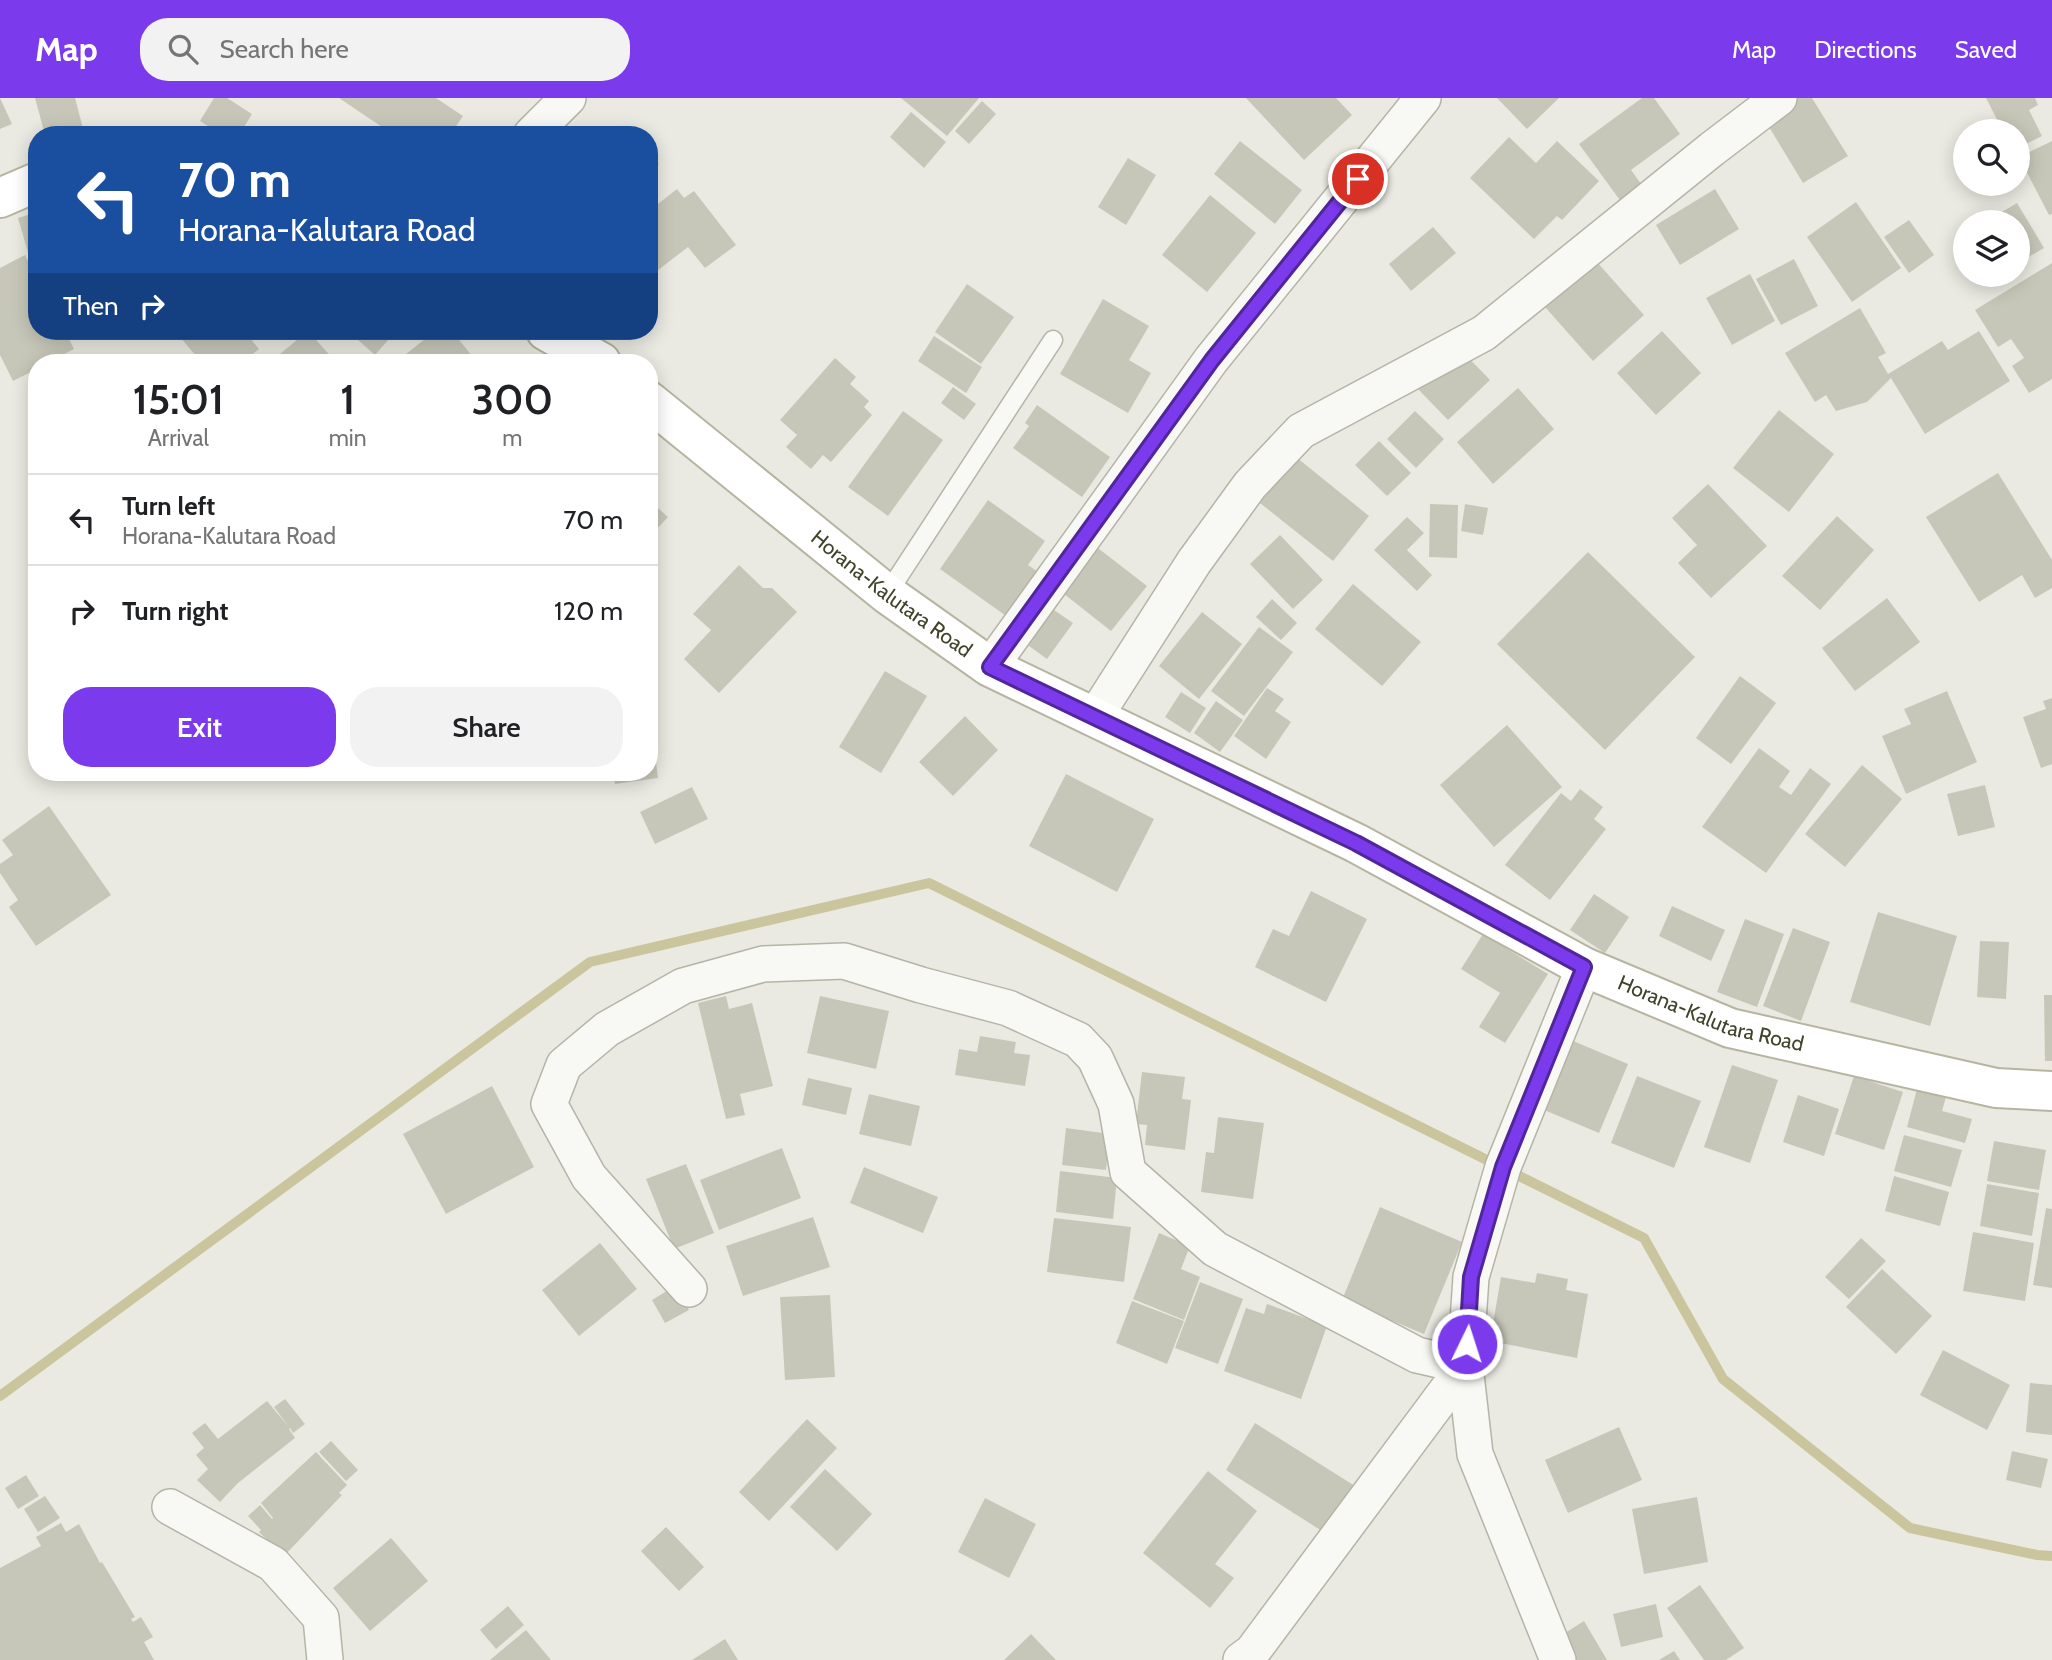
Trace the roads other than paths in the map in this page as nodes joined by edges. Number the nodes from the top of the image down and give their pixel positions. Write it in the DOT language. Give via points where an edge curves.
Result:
graph roads {
  1 [pos="568,98"];
  2 [pos="1423,98"];
  3 [pos="1779,98"];
  4 [pos="540,126"];
  5 [pos="28,186"];
  6 [pos="0,198"];
  7 [pos="562,340"];
  8 [pos="1053,340"];
  9 [pos="587,354"];
  10 [pos="658,408"];
  11 [pos="887,593"];
  12 [pos="990,667"];
  13 [pos="1094,718"];
  14 [pos="1584,967"];
  15 [pos="2052,1091"];
  16 [pos="689,1289"];
  17 [pos="1465,1366"];
  18 [pos="170,1507"];
  19 [pos="325,1660"];
  20 [pos="1241,1660"];
  21 [pos="1558,1660"];
  1 -- 4 [label="street"];
  2 -- 12 [label="street" via="1212,360"];
  3 -- 13 [label="street" via="1484,333 1301,430 1250,485 1194,562"];
  5 -- 6 [label="main road"];
  7 -- 9 [label="main road"];
  8 -- 11 [label="lane"];
  10 -- 11 [label="main road, Horana-Kalutara Road"];
  11 -- 12 [label="main road, Horana-Kalutara Road"];
  12 -- 13 [label="main road, Horana-Kalutara Road"];
  13 -- 14 [label="main road, Horana-Kalutara Road" via="1356,843"];
  14 -- 15 [label="main road, Horana-Kalutara Road" via="1730,1028 1996,1088"];
  14 -- 17 [label="street" via="1503,1167 1471,1277"];
  16 -- 17 [label="street" via="589,1177 549,1104 564,1065 607,1029 683,986 763,964 844,961 1008,1008 1077,1040 1095,1058 1115,1104 1128,1172 1215,1249 1417,1354"];
  17 -- 20 [label="street" via="1252,1652"];
  17 -- 21 [label="street" via="1475,1454"];
  18 -- 19 [label="street" via="274,1564 321,1618"];
}
